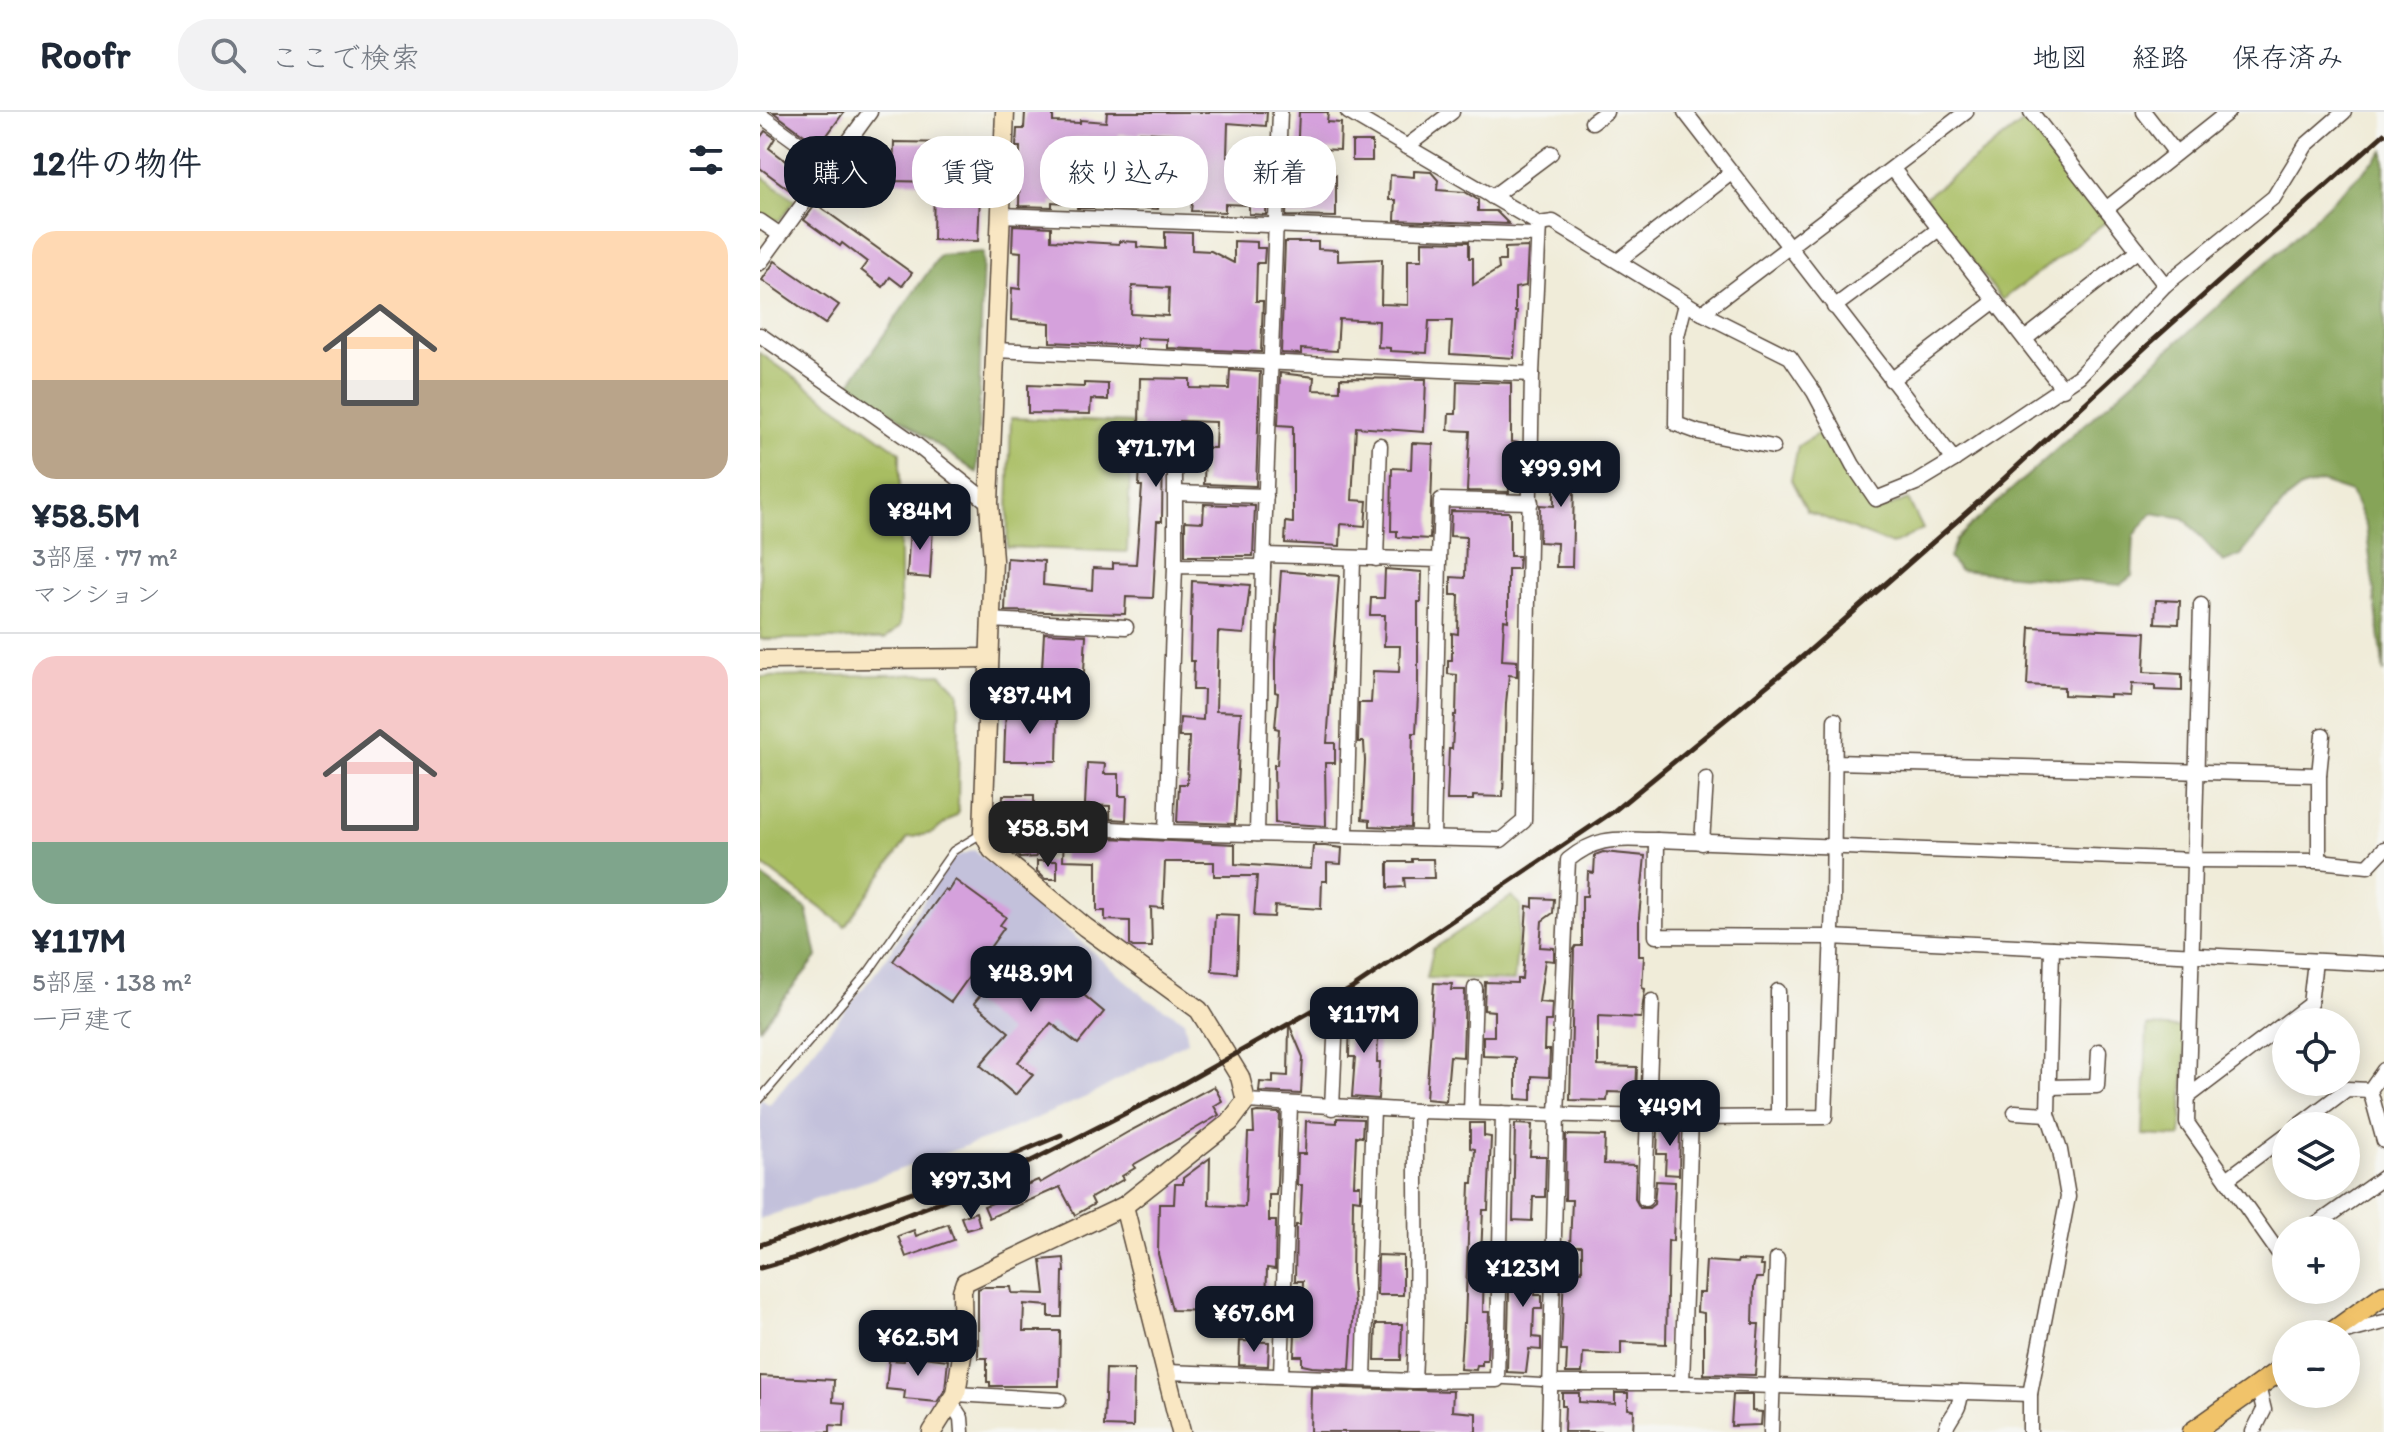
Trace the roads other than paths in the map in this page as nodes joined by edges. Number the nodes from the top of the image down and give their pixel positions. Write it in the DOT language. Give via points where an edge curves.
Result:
graph roads {
  1 [pos="870,112"];
  2 [pos="1005,112"];
  3 [pos="1280,112"];
  4 [pos="1348,112"];
  5 [pos="1452,112"];
  6 [pos="1606,112"];
  7 [pos="1685,112"];
  8 [pos="1966,112"];
  9 [pos="2031,112"];
  10 [pos="2144,112"];
  11 [pos="2228,112"];
  12 [pos="2344,112"];
  13 [pos="760,115"];
  14 [pos="1592,122"];
  15 [pos="789,136"];
  16 [pos="852,136"];
  17 [pos="1406,147"];
  18 [pos="2175,152"];
  19 [pos="1551,153"];
  20 [pos="1893,169"];
  21 [pos="1731,173"];
  22 [pos="1492,197"];
  23 [pos="798,208"];
  24 [pos="2106,209"];
  25 [pos="1001,215"];
  26 [pos="760,221"];
  27 [pos="1277,227"];
  28 [pos="1939,229"];
  29 [pos="1538,230"];
  30 [pos="779,234"];
  31 [pos="1788,246"];
  32 [pos="2138,250"];
  33 [pos="1618,261"];
  34 [pos="760,263"];
  35 [pos="2165,285"];
  36 [pos="1995,301"];
  37 [pos="1685,304"];
  38 [pos="1834,307"];
  39 [pos="1702,313"];
  40 [pos="760,335"];
  41 [pos="2025,339"];
  42 [pos="995,350"];
  43 [pos="1272,363"];
  44 [pos="1532,374"];
  45 [pos="1891,380"];
  46 [pos="2063,389"];
  47 [pos="1380,445"];
  48 [pos="1773,447"];
  49 [pos="1175,456"];
  50 [pos="1954,460"];
  51 [pos="1175,493"];
  52 [pos="1266,496"];
  53 [pos="1531,502"];
  54 [pos="989,503"];
  55 [pos="1353,559"];
  56 [pos="1376,559"];
  57 [pos="1439,560"];
  58 [pos="1264,561"];
  59 [pos="1175,566"];
  60 [pos="2201,605"];
  61 [pos="990,620"];
  62 [pos="1126,627"];
  63 [pos="988,658"];
  64 [pos="760,660"];
  65 [pos="1835,720"];
  66 [pos="2323,735"];
  67 [pos="1834,762"];
  68 [pos="2197,772"];
  69 [pos="2319,775"];
  70 [pos="1706,779"];
  71 [pos="982,827"];
  72 [pos="1166,832"];
  73 [pos="1257,834"];
  74 [pos="1346,835"];
  75 [pos="1433,838"];
  76 [pos="1657,840"];
  77 [pos="1702,843"];
  78 [pos="1833,846"];
  79 [pos="2384,849"];
  80 [pos="2195,860"];
  81 [pos="2319,861"];
  82 [pos="1830,937"];
  83 [pos="2052,948"];
  84 [pos="2193,955"];
  85 [pos="2315,961"];
  86 [pos="2384,964"];
  87 [pos="1475,988"];
  88 [pos="1778,991"];
  89 [pos="1652,1001"];
  90 [pos="1336,1017"];
  91 [pos="2099,1051"];
  92 [pos="2384,1070"];
  93 [pos="2049,1087"];
  94 [pos="2370,1090"];
  95 [pos="2189,1096"];
  96 [pos="760,1099"];
  97 [pos="1246,1101"];
  98 [pos="1290,1105"];
  99 [pos="1332,1108"];
  100 [pos="1373,1109"];
  101 [pos="1416,1111"];
  102 [pos="1471,1112"];
  103 [pos="2015,1112"];
  104 [pos="2317,1112"];
  105 [pos="1503,1113"];
  106 [pos="2048,1114"];
  107 [pos="1557,1115"];
  108 [pos="1647,1115"];
  109 [pos="1778,1116"];
  110 [pos="1691,1118"];
  111 [pos="2384,1141"];
  112 [pos="2272,1145"];
  113 [pos="2384,1177"];
  114 [pos="2227,1179"];
  115 [pos="1645,1199"];
  116 [pos="1124,1206"];
  117 [pos="2329,1216"];
  118 [pos="2272,1243"];
  119 [pos="1777,1259"];
  120 [pos="2384,1295"];
  121 [pos="2349,1320"];
  122 [pos="2384,1322"];
  123 [pos="2360,1328"];
  124 [pos="1167,1372"];
  125 [pos="1281,1375"];
  126 [pos="2272,1376"];
  127 [pos="1364,1378"];
  128 [pos="1497,1380"];
  129 [pos="1414,1381"];
  130 [pos="1550,1383"];
  131 [pos="1682,1383"];
  132 [pos="2258,1386"];
  133 [pos="1773,1387"];
  134 [pos="1961,1392"];
  135 [pos="2030,1394"];
  136 [pos="954,1399"];
  137 [pos="1059,1400"];
  138 [pos="932,1432"];
  139 [pos="962,1432"];
  140 [pos="1181,1432"];
  141 [pos="1549,1432"];
  142 [pos="1771,1432"];
  143 [pos="1945,1432"];
  144 [pos="2030,1432"];
  145 [pos="2193,1432"];
  146 [pos="2253,1432"];
  1 -- 16 [label="street"];
  2 -- 25 [label="street"];
  3 -- 27 [label="street"];
  4 -- 17 [label="street"];
  5 -- 17 [label="street"];
  6 -- 14 [label="street"];
  7 -- 21 [label="street"];
  8 -- 20 [label="street"];
  9 -- 24 [label="street"];
  10 -- 18 [label="street"];
  11 -- 18 [label="street"];
  12 -- 35 [label="street" via="2306,145 2274,197"];
  13 -- 15 [label="street"];
  17 -- 22 [label="street"];
  18 -- 24 [label="street"];
  19 -- 22 [label="street"];
  20 -- 28 [label="street"];
  20 -- 31 [label="street"];
  21 -- 31 [label="street"];
  21 -- 33 [label="street"];
  22 -- 29 [label="street"];
  23 -- 30 [label="street"];
  24 -- 32 [label="street"];
  25 -- 27 [label="street"];
  25 -- 42 [label="street"];
  26 -- 30 [label="street"];
  27 -- 29 [label="street"];
  27 -- 43 [label="street"];
  28 -- 36 [label="street"];
  28 -- 38 [label="street"];
  29 -- 33 [label="street" via="1553,222"];
  29 -- 44 [label="street"];
  30 -- 34 [label="street"];
  31 -- 38 [label="street"];
  31 -- 39 [label="street"];
  32 -- 35 [label="street"];
  32 -- 41 [label="street"];
  33 -- 37 [label="street"];
  35 -- 46 [label="street"];
  36 -- 41 [label="street"];
  36 -- 45 [label="street"];
  37 -- 39 [label="street"];
  37 -- 48 [label="street" via="1677,336 1676,424"];
  38 -- 45 [label="street"];
  39 -- 50 [label="street" via="1790,357 1876,499"];
  40 -- 54 [label="street" via="914,443"];
  41 -- 46 [label="street"];
  42 -- 43 [label="street"];
  42 -- 54 [label="street"];
  43 -- 44 [label="street"];
  43 -- 52 [label="street"];
  44 -- 53 [label="street"];
  45 -- 50 [label="street"];
  46 -- 50 [label="street"];
  47 -- 56 [label="street"];
  49 -- 51 [label="street"];
  51 -- 52 [label="street"];
  51 -- 59 [label="street"];
  52 -- 58 [label="street"];
  53 -- 57 [label="street" via="1441,500"];
  53 -- 75 [label="street" via="1524,821 1501,840"];
  54 -- 61 [label="street"];
  55 -- 56 [label="street"];
  55 -- 58 [label="street"];
  55 -- 74 [label="street"];
  56 -- 57 [label="street"];
  57 -- 75 [label="street"];
  58 -- 59 [label="street"];
  58 -- 73 [label="street"];
  59 -- 72 [label="street"];
  60 -- 68 [label="street"];
  61 -- 62 [label="street"];
  61 -- 63 [label="street"];
  63 -- 64 [label="street"];
  63 -- 71 [label="street"];
  65 -- 67 [label="street"];
  66 -- 69 [label="street"];
  67 -- 68 [label="street"];
  67 -- 78 [label="street"];
  68 -- 69 [label="street"];
  68 -- 80 [label="street"];
  69 -- 81 [label="street"];
  70 -- 77 [label="street"];
  71 -- 72 [label="street"];
  71 -- 96 [label="lane" via="953,851 869,971"];
  71 -- 97 [label="street" via="992,850 1085,927 1199,1010 1240,1077"];
  72 -- 73 [label="street"];
  73 -- 74 [label="street"];
  74 -- 75 [label="street"];
  76 -- 77 [label="street"];
  76 -- 82 [label="street" via="1656,936"];
  76 -- 107 [label="street" via="1603,840 1568,860"];
  77 -- 78 [label="street"];
  78 -- 80 [label="street"];
  78 -- 82 [label="street"];
  79 -- 81 [label="street" via="2368,866"];
  80 -- 81 [label="street"];
  80 -- 84 [label="street"];
  82 -- 83 [label="street"];
  82 -- 109 [label="street" via="1825,1117"];
  83 -- 84 [label="street"];
  83 -- 93 [label="street"];
  84 -- 85 [label="street"];
  84 -- 95 [label="street"];
  85 -- 86 [label="street"];
  85 -- 95 [label="street" via="2310,1004"];
  87 -- 102 [label="street"];
  88 -- 109 [label="street"];
  89 -- 108 [label="street"];
  90 -- 99 [label="street"];
  91 -- 93 [label="street" via="2097,1086"];
  92 -- 94 [label="street"];
  93 -- 106 [label="street"];
  94 -- 104 [label="street" via="2347,1089"];
  94 -- 111 [label="street"];
  95 -- 114 [label="street" via="2187,1123"];
  97 -- 98 [label="street"];
  97 -- 116 [label="street" via="1230,1122"];
  98 -- 99 [label="street"];
  98 -- 125 [label="street"];
  99 -- 100 [label="street"];
  100 -- 101 [label="street"];
  100 -- 127 [label="street"];
  101 -- 102 [label="street"];
  101 -- 129 [label="street"];
  102 -- 105 [label="street"];
  103 -- 106 [label="street"];
  105 -- 107 [label="street"];
  105 -- 128 [label="street"];
  106 -- 135 [label="street" via="2068,1197"];
  107 -- 108 [label="street"];
  107 -- 130 [label="street"];
  108 -- 110 [label="street"];
  108 -- 115 [label="street"];
  109 -- 110 [label="street"];
  110 -- 131 [label="street"];
  112 -- 114 [label="street"];
  113 -- 117 [label="street"];
  114 -- 118 [label="street"];
  116 -- 124 [label="street"];
  116 -- 136 [label="street" via="965,1282 963,1349"];
  119 -- 133 [label="street"];
  120 -- 121 [label="main road"];
  122 -- 123 [label="street"];
  124 -- 125 [label="street"];
  124 -- 140 [label="street"];
  125 -- 127 [label="street"];
  126 -- 132 [label="main road"];
  127 -- 129 [label="street"];
  128 -- 129 [label="street"];
  128 -- 130 [label="lane"];
  130 -- 131 [label="street"];
  130 -- 141 [label="street"];
  131 -- 133 [label="street"];
  132 -- 145 [label="main road"];
  132 -- 146 [label="street" via="2264,1410"];
  133 -- 134 [label="street"];
  133 -- 142 [label="street"];
  134 -- 135 [label="street"];
  134 -- 143 [label="street" via="1957,1413"];
  135 -- 144 [label="street"];
  136 -- 137 [label="street"];
  136 -- 138 [label="street"];
  136 -- 139 [label="street"];
}
